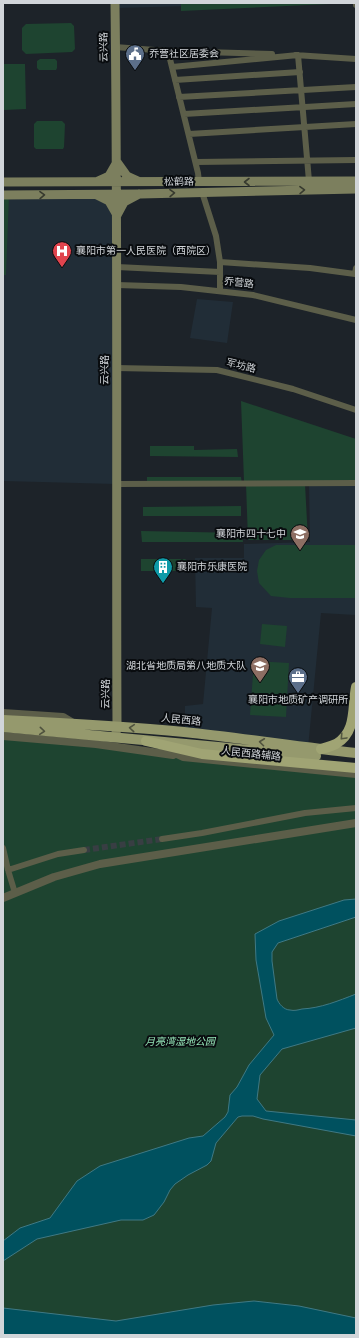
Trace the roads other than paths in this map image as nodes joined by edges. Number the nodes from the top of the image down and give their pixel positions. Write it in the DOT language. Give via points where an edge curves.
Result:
graph roads {
  1 [pos="115,3"];
  2 [pos="116,47"];
  3 [pos="168,51"];
  4 [pos="298,55"];
  5 [pos="356,59"];
  6 [pos="172,67"];
  7 [pos="300,72"];
  8 [pos="176,80"];
  9 [pos="356,87"];
  10 [pos="302,90"];
  11 [pos="180,97"];
  12 [pos="356,104"];
  13 [pos="303,108"];
  14 [pos="184,114"];
  15 [pos="356,124"];
  16 [pos="305,127"];
  17 [pos="189,134"];
  18 [pos="356,160"];
  19 [pos="308,161"];
  20 [pos="117,162"];
  21 [pos="196,162"];
  22 [pos="309,181"];
  23 [pos="356,181"];
  24 [pos="3,182"];
  25 [pos="199,182"];
  26 [pos="94,183"];
  27 [pos="117,183"];
  28 [pos="141,183"];
  29 [pos="356,189"];
  30 [pos="202,192"];
  31 [pos="96,194"];
  32 [pos="117,194"];
  33 [pos="140,194"];
  34 [pos="3,195"];
  35 [pos="117,215"];
  36 [pos="220,262"];
  37 [pos="117,267"];
  38 [pos="356,268"];
  39 [pos="220,272"];
  40 [pos="117,285"];
  41 [pos="220,291"];
  42 [pos="356,320"];
  43 [pos="116,368"];
  44 [pos="356,410"];
  45 [pos="116,484"];
  46 [pos="356,484"];
  47 [pos="356,687"];
  48 [pos="3,713"];
  49 [pos="3,720"];
  50 [pos="74,724"];
  51 [pos="117,726"];
  52 [pos="3,727"];
  53 [pos="3,736"];
  54 [pos="115,738"];
  55 [pos="146,740"];
  56 [pos="321,749"];
  57 [pos="356,753"];
  58 [pos="183,757"];
  59 [pos="356,759"];
  60 [pos="356,768"];
  61 [pos="356,774"];
  62 [pos="356,808"];
  63 [pos="356,823"];
  64 [pos="162,839"];
  65 [pos="3,848"];
  66 [pos="84,850"];
  67 [pos="8,870"];
  68 [pos="15,893"];
  69 [pos="3,898"];
  1 -- 2 [label="main road, 云兴路"];
  2 -- 3 [label="street"];
  2 -- 20 [label="main road, 云兴路"];
  3 -- 4 [label="street"];
  3 -- 6 [label="street"];
  4 -- 5 [label="street"];
  4 -- 6 [label="street"];
  4 -- 7 [label="street"];
  6 -- 8 [label="street"];
  7 -- 8 [label="street"];
  7 -- 10 [label="street"];
  8 -- 11 [label="street"];
  9 -- 10 [label="street"];
  10 -- 11 [label="street"];
  10 -- 13 [label="street"];
  11 -- 14 [label="street"];
  12 -- 13 [label="street"];
  13 -- 14 [label="street"];
  13 -- 16 [label="street"];
  14 -- 17 [label="street"];
  15 -- 16 [label="street"];
  16 -- 17 [label="street"];
  16 -- 19 [label="street"];
  17 -- 21 [label="street"];
  18 -- 19 [label="street"];
  19 -- 21 [label="street"];
  19 -- 22 [label="street"];
  20 -- 26 [label="main road" via="109,176"];
  20 -- 27 [label="main road, 云兴路"];
  20 -- 28 [label="main road" via="127,176"];
  21 -- 25 [label="street"];
  22 -- 23 [label="main road, 松鹤路"];
  22 -- 25 [label="main road, 松鹤路, one-way"];
  24 -- 26 [label="main road, 松鹤路"];
  25 -- 28 [label="main road, 松鹤路"];
  26 -- 27 [label="main road, 松鹤路"];
  27 -- 28 [label="main road, 松鹤路"];
  27 -- 32 [label="main road, 云兴路"];
  30 -- 29 [label="main road, 松鹤路, one-way"];
  33 -- 30 [label="main road, 松鹤路, one-way"];
  30 -- 36 [label="street" via="216,236"];
  31 -- 32 [label="main road, 松鹤路"];
  34 -- 31 [label="main road, 松鹤路, one-way"];
  31 -- 35 [label="main road" via="108,201"];
  32 -- 33 [label="main road, 松鹤路"];
  32 -- 35 [label="main road, 云兴路"];
  33 -- 35 [label="main road" via="124,202"];
  35 -- 37 [label="main road, 云兴路"];
  36 -- 38 [label="street" via="355,274"];
  36 -- 39 [label="street"];
  37 -- 39 [label="street"];
  37 -- 40 [label="main road, 云兴路"];
  39 -- 41 [label="street"];
  40 -- 41 [label="street, 乔营路"];
  40 -- 43 [label="main road, 云兴路"];
  41 -- 42 [label="street, 乔营路" via="253,294"];
  43 -- 44 [label="street, 军坊路" via="217,370 293,388"];
  43 -- 45 [label="main road, 云兴路"];
  45 -- 46 [label="street"];
  45 -- 51 [label="main road, 云兴路"];
  47 -- 56 [label="highway, one-way" via="352,722 346,735 336,743"];
  48 -- 50 [label="street" via="63,717"];
  49 -- 50 [label="main road, 人民西路"];
  50 -- 51 [label="main road, 人民西路"];
  51 -- 54 [label="main road, 云兴路"];
  56 -- 51 [label="main road, 人民西路, one-way"];
  52 -- 54 [label="main road, one-way"];
  53 -- 58 [label="street" via="96,744"];
  54 -- 55 [label="main road"];
  55 -- 58 [label="street, 人民西路辅路"];
  55 -- 59 [label="main road"];
  55 -- 60 [label="highway" via="202,754"];
  56 -- 57 [label="main road, 人民西路"];
  58 -- 61 [label="street, 人民西路辅路"];
  62 -- 64 [label="street" via="305,813"];
  63 -- 68 [label="street" via="100,864 54,877"];
  65 -- 67 [label="street"];
  66 -- 67 [label="street" via="58,854"];
  67 -- 68 [label="street"];
  68 -- 69 [label="street"];
}
